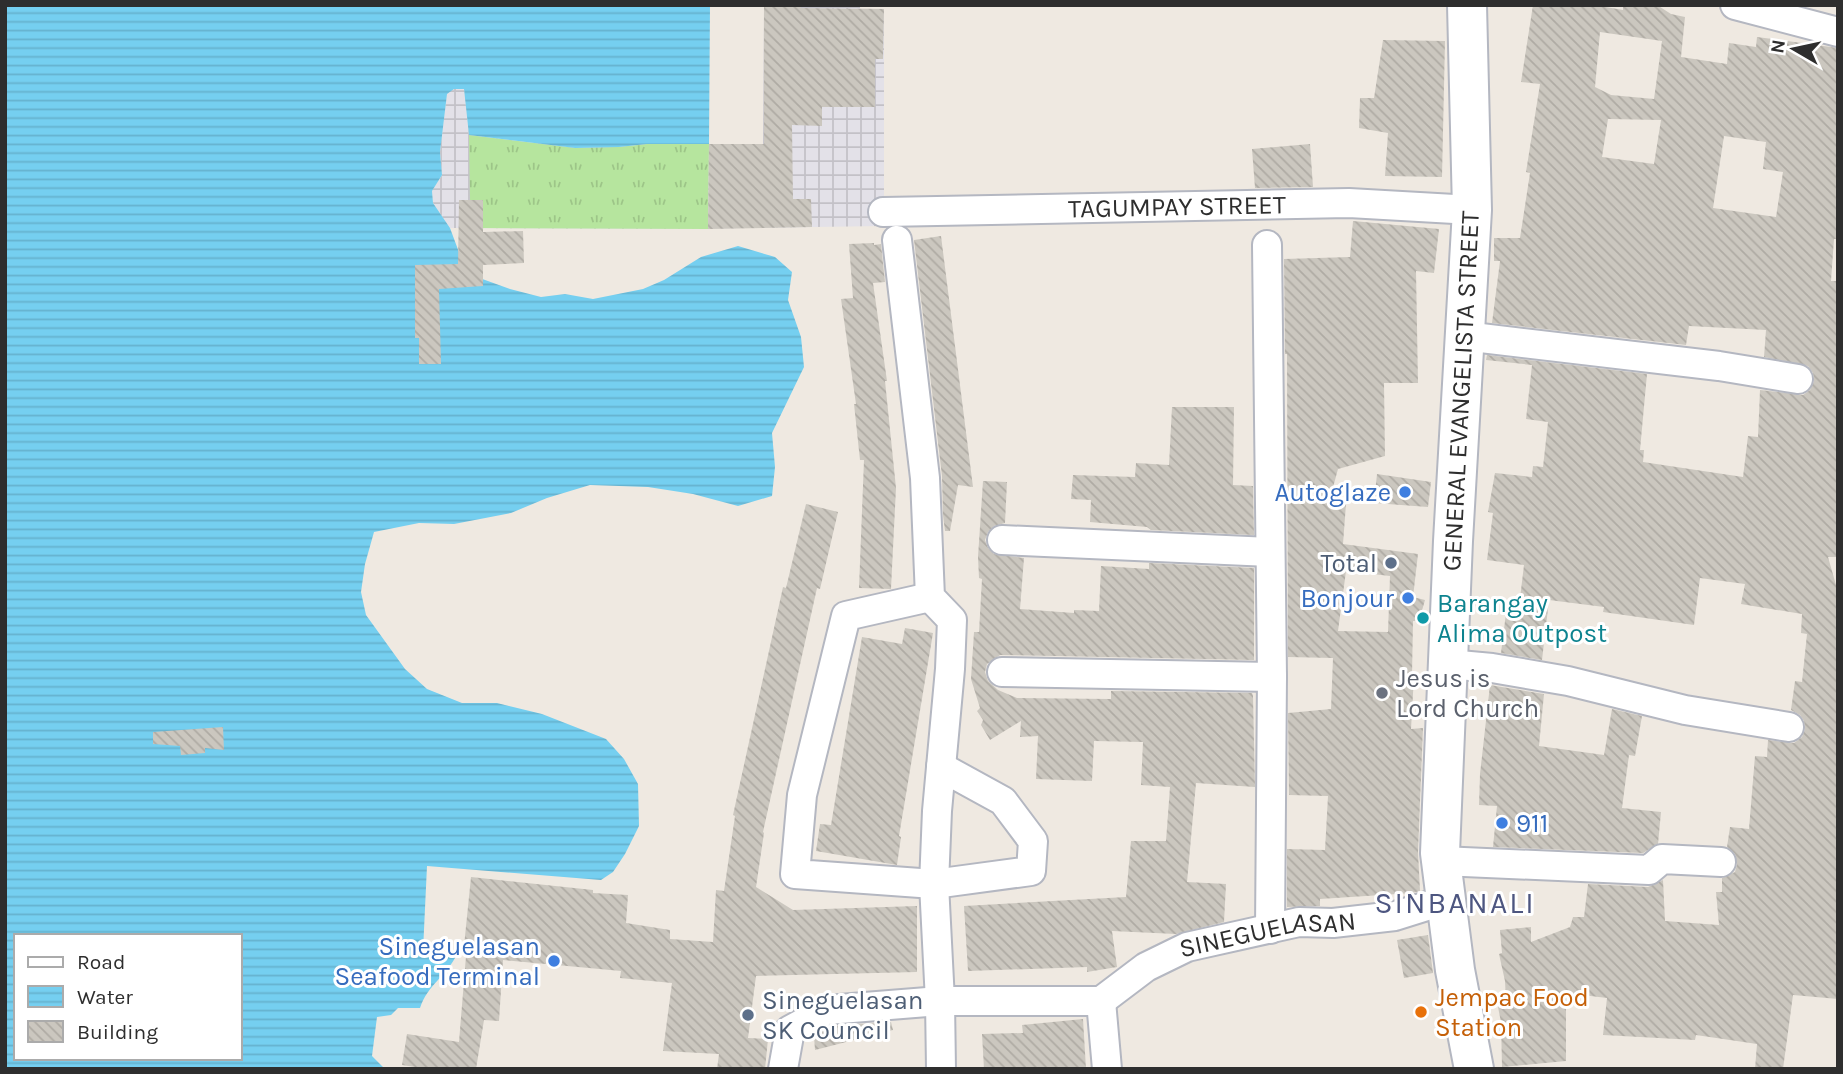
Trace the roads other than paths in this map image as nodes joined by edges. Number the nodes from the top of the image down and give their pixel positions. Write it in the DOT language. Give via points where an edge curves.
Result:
graph roads {
  1 [pos="1467,5"];
  2 [pos="1735,5"];
  3 [pos="1838,32"];
  4 [pos="1472,210"];
  5 [pos="883,212"];
  6 [pos="897,240"];
  7 [pos="1267,245"];
  8 [pos="1464,335"];
  9 [pos="1798,379"];
  10 [pos="1002,540"];
  11 [pos="1270,552"];
  12 [pos="930,597"];
  13 [pos="1448,664"];
  14 [pos="1002,672"];
  15 [pos="1272,677"];
  16 [pos="1789,727"];
  17 [pos="941,767"];
  18 [pos="1441,861"];
  19 [pos="1721,862"];
  20 [pos="934,884"];
  21 [pos="1446,900"];
  22 [pos="1270,929"];
  23 [pos="940,1001"];
  24 [pos="1101,1001"];
  25 [pos="783,1069"];
  26 [pos="941,1069"];
  27 [pos="1107,1069"];
  28 [pos="1474,1069"];
  1 -- 4 [label="main road, GENERAL EVANGELISTA STREET"];
  2 -- 3 [label="street"];
  4 -- 5 [label="street, TAGUMPAY STREET" via="1349,203"];
  4 -- 8 [label="main road, GENERAL EVANGELISTA STREET"];
  6 -- 12 [label="street" via="925,478"];
  7 -- 11 [label="street"];
  8 -- 9 [label="street"];
  8 -- 13 [label="main road, GENERAL EVANGELISTA STREET"];
  10 -- 11 [label="street"];
  11 -- 15 [label="street"];
  12 -- 17 [label="street" via="952,620"];
  12 -- 20 [label="street" via="846,616 802,795 795,874"];
  13 -- 16 [label="street" via="1568,681 1685,710"];
  13 -- 18 [label="main road, GENERAL EVANGELISTA STREET"];
  14 -- 15 [label="street"];
  15 -- 22 [label="street"];
  17 -- 20 [label="street"];
  17 -- 20 [label="street" via="1003,801 1033,841 1031,871"];
  18 -- 19 [label="street" via="1649,870 1662,859"];
  18 -- 21 [label="main road, GENERAL EVANGELISTA STREET"];
  20 -- 23 [label="street"];
  21 -- 22 [label="street, SINEGUELASAN" via="1395,916 1299,922"];
  21 -- 28 [label="main road, GENERAL EVANGELISTA STREET"];
  22 -- 24 [label="street, SINEGUELASAN" via="1187,947 1146,968"];
  23 -- 24 [label="street"];
  23 -- 25 [label="street" via="827,1010 790,1030"];
  23 -- 26 [label="street"];
  24 -- 27 [label="street"];
}
